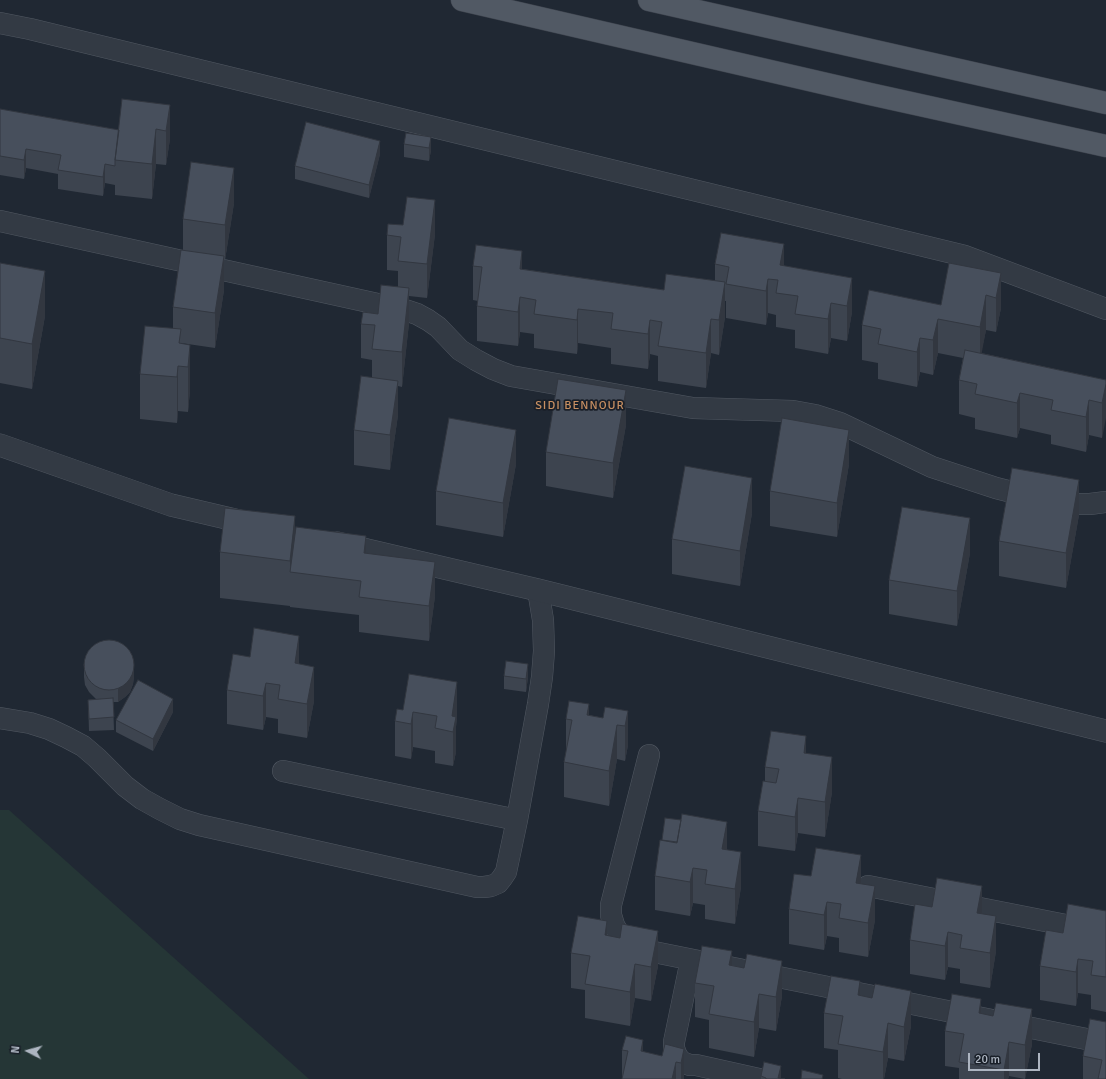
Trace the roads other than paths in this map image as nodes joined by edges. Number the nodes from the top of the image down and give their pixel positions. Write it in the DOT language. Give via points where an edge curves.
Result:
graph roads {
  1 [pos="462,0"];
  2 [pos="649,0"];
  3 [pos="0,23"];
  4 [pos="1106,103"];
  5 [pos="1106,146"];
  6 [pos="0,221"];
  7 [pos="1106,309"];
  8 [pos="0,445"];
  9 [pos="1106,502"];
  10 [pos="271,528"];
  11 [pos="316,539"];
  12 [pos="538,590"];
  13 [pos="0,718"];
  14 [pos="1106,731"];
  15 [pos="649,754"];
  16 [pos="283,771"];
  17 [pos="517,820"];
  18 [pos="868,886"];
  19 [pos="1106,933"];
  20 [pos="691,960"];
  21 [pos="1106,1043"];
  22 [pos="759,1079"];
  1 -- 5 [label="main road"];
  2 -- 4 [label="main road"];
  3 -- 7 [label="street" via="965,256"];
  6 -- 9 [label="street" via="405,310 438,327 460,350 476,360 511,376 693,408 793,411 815,415 840,423 932,467 996,488 1067,504"];
  8 -- 10 [label="street" via="171,505"];
  11 -- 12 [label="street"];
  12 -- 14 [label="street"];
  12 -- 17 [label="street" via="543,620 542,678"];
  13 -- 17 [label="street" via="30,723 66,737 97,758 142,799 180,819 477,887 498,883 506,872"];
  15 -- 20 [label="street" via="611,905 611,915 619,934 635,947"];
  16 -- 17 [label="street"];
  18 -- 19 [label="street"];
  20 -- 21 [label="street"];
  20 -- 22 [label="street" via="674,1042 676,1054 684,1063 690,1065"];
}
